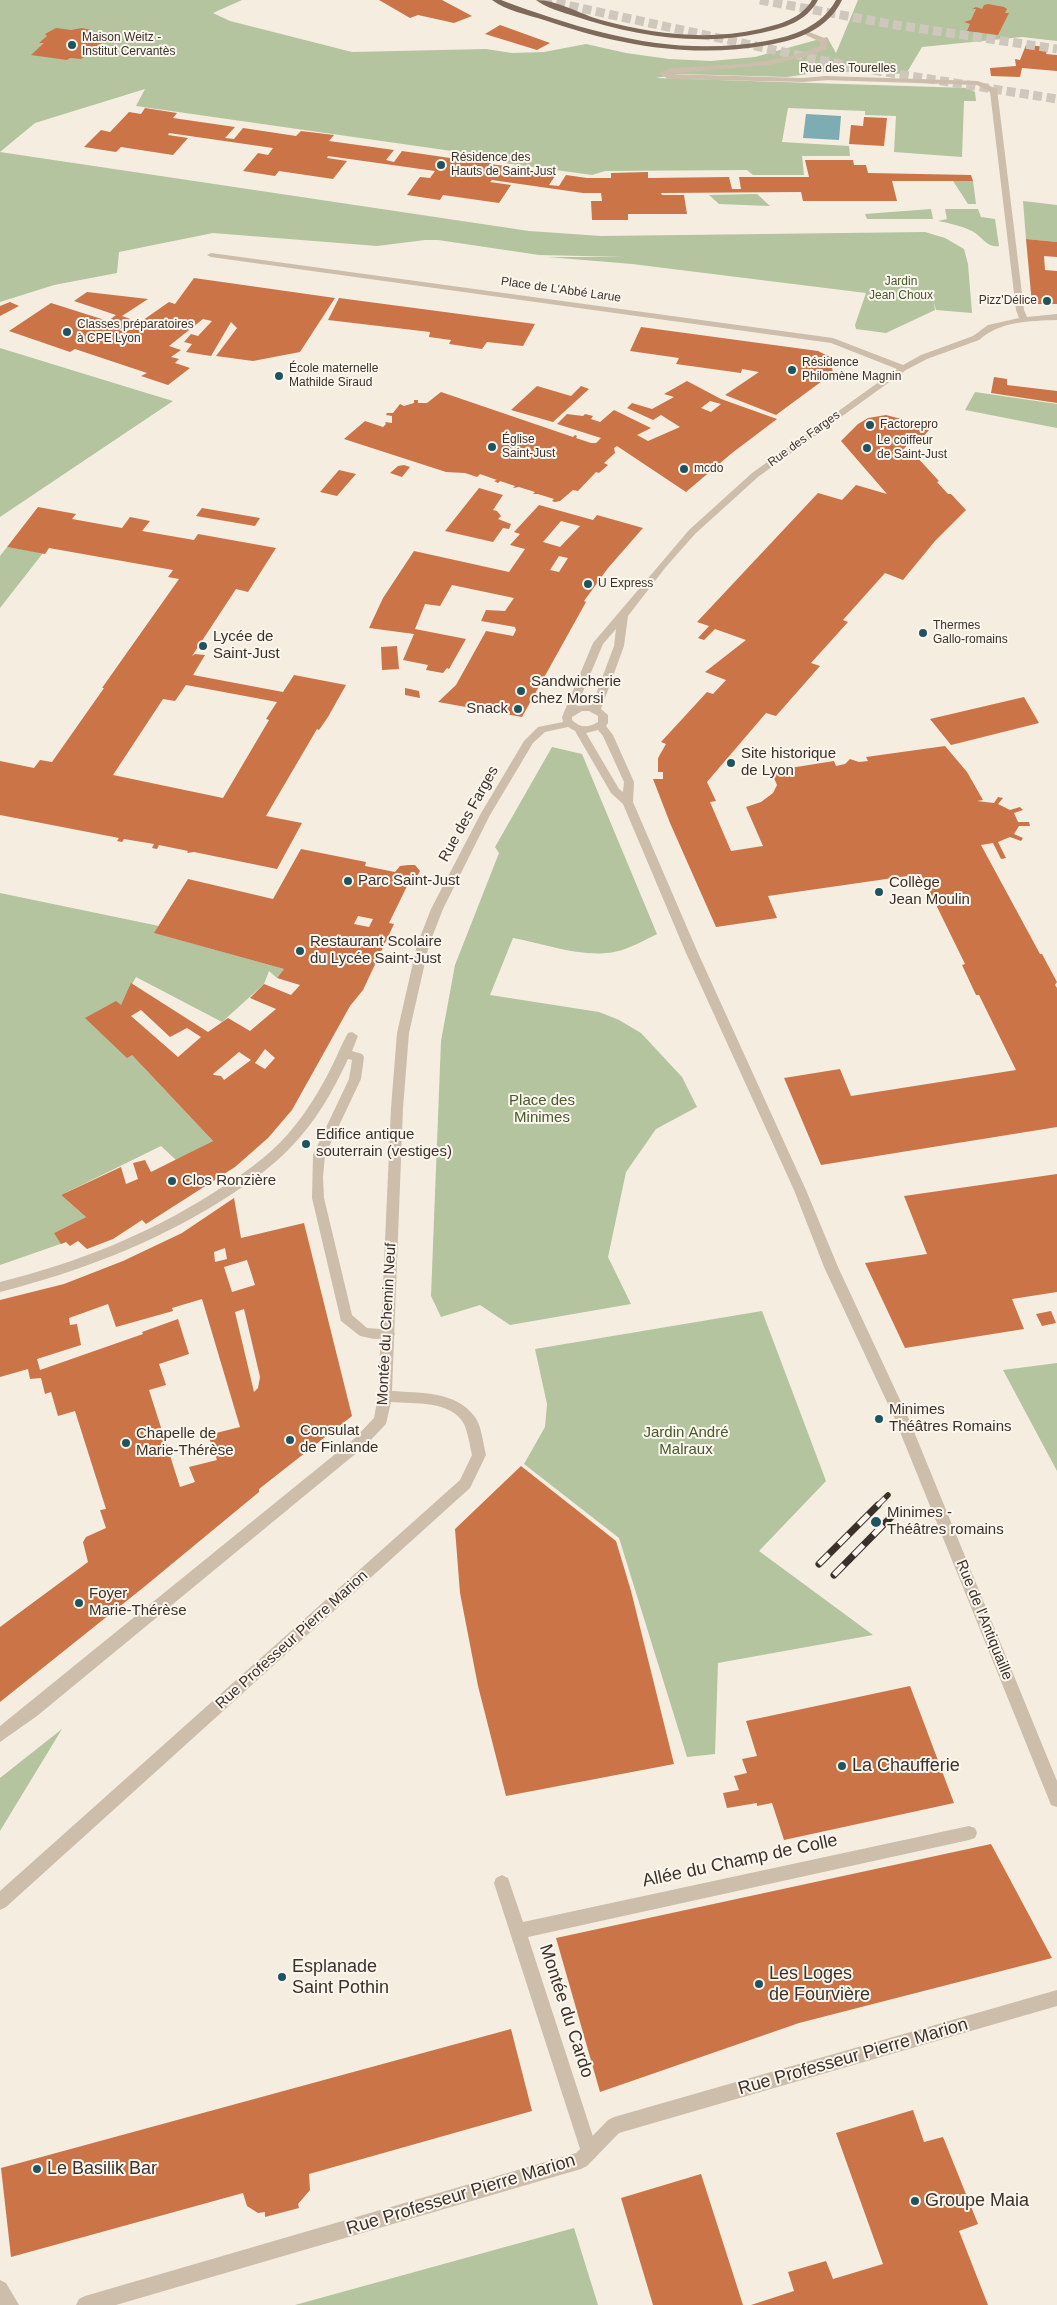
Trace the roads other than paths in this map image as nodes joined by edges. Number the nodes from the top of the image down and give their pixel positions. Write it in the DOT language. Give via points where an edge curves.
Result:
graph roads {
  1 [pos="495,0"];
  2 [pos="539,0"];
  3 [pos="815,0"];
  4 [pos="839,0"];
  5 [pos="804,32"];
  6 [pos="210,255"];
  7 [pos="1057,316"];
  8 [pos="1024,319"];
  9 [pos="903,368"];
  10 [pos="624,616"];
  11 [pos="596,709"];
  12 [pos="572,722"];
  13 [pos="600,726"];
  14 [pos="628,802"];
  15 [pos="423,945"];
  16 [pos="352,1036"];
  17 [pos="345,1054"];
  18 [pos="0,1287"];
  19 [pos="388,1334"];
  20 [pos="386,1396"];
  21 [pos="0,1736"];
  22 [pos="1057,1800"];
  23 [pos="969,1833"];
  24 [pos="502,1882"];
  25 [pos="0,1902"];
  26 [pos="519,1931"];
  27 [pos="1057,1998"];
  28 [pos="589,2152"];
  29 [pos="0,2289"];
  30 [pos="10,2305"];
  31 [pos="85,2305"];
  1 -- 5 [label="main road" via="609,38 666,49 742,48"];
  2 -- 3 [label="main road" via="574,14 638,32 698,38 741,35 778,27 804,15"];
  4 -- 5 [label="main road" via="828,18"];
  5 -- 8 [label="street, Rue des Tourelles" via="824,41 824,47 807,56 664,73 668,77 978,83 994,92 1020,310"];
  6 -- 9 [label="street, Place de L'Abbé Larue" via="833,341"];
  7 -- 8 [label="street, Rue des Farges"];
  8 -- 9 [label="street, Rue des Farges" via="981,331 976,338"];
  9 -- 10 [label="street, Rue des Farges" via="755,475 692,532"];
  10 -- 11 [label="street, Rue des Farges" via="619,646"];
  10 -- 12 [label="street, Rue des Farges" via="598,642"];
  11 -- 12 [label="street" via="584,707"];
  11 -- 13 [label="street" via="603,715"];
  12 -- 13 [label="street" via="590,730"];
  12 -- 14 [label="street" via="614,791"];
  12 -- 15 [label="street, Rue des Farges" via="542,729 529,741 485,815 437,909"];
  13 -- 14 [label="street" via="608,735 629,782"];
  14 -- 22 [label="street, Rue de l'Antiquaille" via="705,983 901,1417"];
  15 -- 19 [label="street, Montée du Chemin Neuf" via="402,1052"];
  16 -- 17 [label="street"];
  17 -- 18 [label="street" via="338,1070 292,1138 242,1181 158,1233 115,1252 39,1278"];
  17 -- 19 [label="street" via="358,1057 355,1080 319,1155 318,1198 346,1317 365,1334"];
  19 -- 20 [label="street, Montée du Chemin Neuf"];
  20 -- 21 [label="street, Montée du Chemin Neuf" via="381,1420 354,1447"];
  20 -- 25 [label="street, Rue Professeur Pierre Marion" via="454,1405 470,1421 479,1455 465,1484"];
  23 -- 26 [label="street, Allée du Champ de Colle"];
  24 -- 26 [label="street, Montée du Cardo"];
  26 -- 28 [label="street, Montée du Cardo"];
  27 -- 28 [label="street, Rue Professeur Pierre Marion" via="614,2126"];
  28 -- 31 [label="street, Rue Professeur Pierre Marion" via="581,2160"];
  29 -- 30 [label="street"];
}
